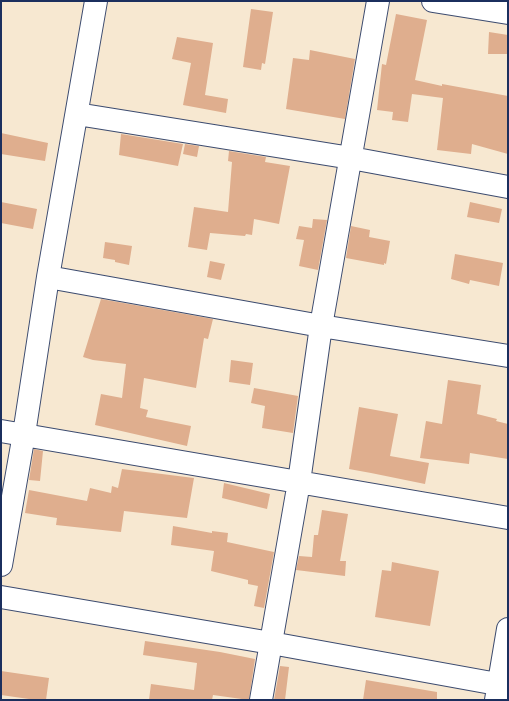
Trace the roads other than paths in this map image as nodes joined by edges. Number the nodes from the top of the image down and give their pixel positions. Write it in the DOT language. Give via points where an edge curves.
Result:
graph roads {
  1 [pos="96,1"];
  2 [pos="378,1"];
  3 [pos="433,1"];
  4 [pos="508,14"];
  5 [pos="77,114"];
  6 [pos="351,158"];
  7 [pos="508,187"];
  8 [pos="48,277"];
  9 [pos="322,326"];
  10 [pos="508,356"];
  11 [pos="1,431"];
  12 [pos="24,434"];
  13 [pos="299,482"];
  14 [pos="508,518"];
  15 [pos="1,565"];
  16 [pos="1,597"];
  17 [pos="508,630"];
  18 [pos="271,643"];
  19 [pos="501,690"];
  20 [pos="261,700"];
  1 -- 5 [label="street"];
  2 -- 6 [label="street"];
  3 -- 4 [label="street"];
  5 -- 6 [label="street"];
  5 -- 8 [label="street"];
  6 -- 7 [label="street"];
  6 -- 9 [label="street"];
  8 -- 9 [label="street"];
  8 -- 12 [label="street"];
  9 -- 10 [label="street"];
  9 -- 13 [label="street"];
  11 -- 12 [label="street"];
  12 -- 13 [label="street"];
  12 -- 15 [label="street"];
  13 -- 14 [label="street"];
  13 -- 18 [label="street"];
  16 -- 18 [label="street"];
  17 -- 19 [label="street"];
  18 -- 19 [label="street"];
  18 -- 20 [label="street"];
}
